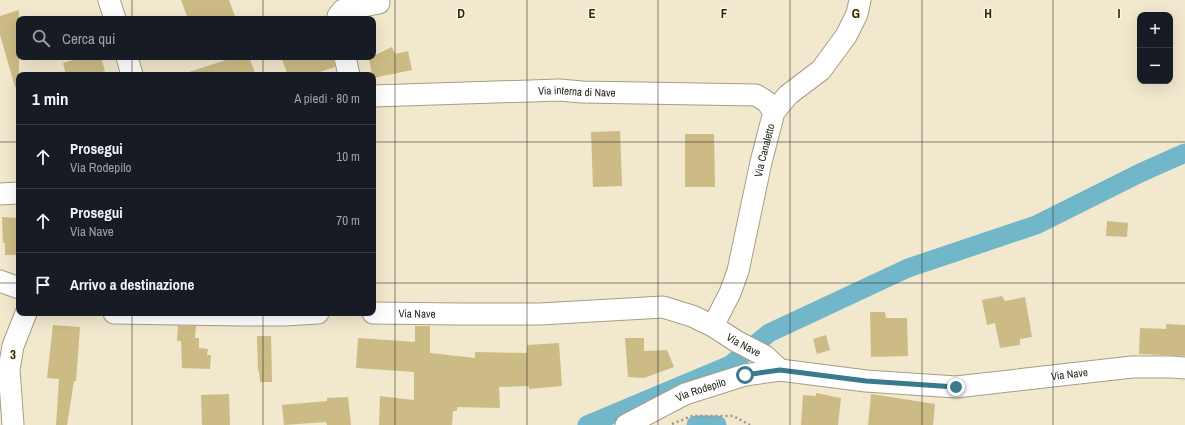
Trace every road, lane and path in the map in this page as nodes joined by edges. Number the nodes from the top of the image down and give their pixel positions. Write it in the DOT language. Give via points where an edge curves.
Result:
graph roads {
  1 [pos="109,0"];
  2 [pos="860,0"];
  3 [pos="380,3"];
  4 [pos="114,16"];
  5 [pos="338,16"];
  6 [pos="128,60"];
  7 [pos="346,60"];
  8 [pos="131,72"];
  9 [pos="348,72"];
  10 [pos="376,96"];
  11 [pos="774,112"];
  12 [pos="16,193"];
  13 [pos="0,194"];
  14 [pos="0,281"];
  15 [pos="16,287"];
  16 [pos="376,313"];
  17 [pos="25,316"];
  18 [pos="713,326"];
  19 [pos="1185,368"];
  20 [pos="780,370"];
  21 [pos="13,425"];
  22 [pos="626,425"];
  23 [pos="670,425"];
  24 [pos="750,425"];
  1 -- 4 [label="street"];
  2 -- 11 [label="street, Via Canaletto" via="857,14 846,36 821,70 788,95"];
  3 -- 5 [label="street" via="343,10"];
  6 -- 8 [label="street"];
  7 -- 9 [label="street"];
  10 -- 11 [label="street, Via interna di Nave" via="559,90 756,95 767,102"];
  11 -- 18 [label="street, Via Canaletto" via="738,271"];
  12 -- 13 [label="street"];
  14 -- 15 [label="street"];
  16 -- 18 [label="street, Via Nave" via="540,314 663,307"];
  17 -- 21 [label="street" via="13,346 9,368"];
  18 -- 20 [label="street, Via Nave" via="765,356"];
  19 -- 20 [label="street, Via Nave" via="1132,368 956,387 866,381"];
  20 -- 22 [label="street, Via Rodepilo" via="745,375 685,394"];
  23 -- 24 [label="path" via="692,416 733,416"];
}
